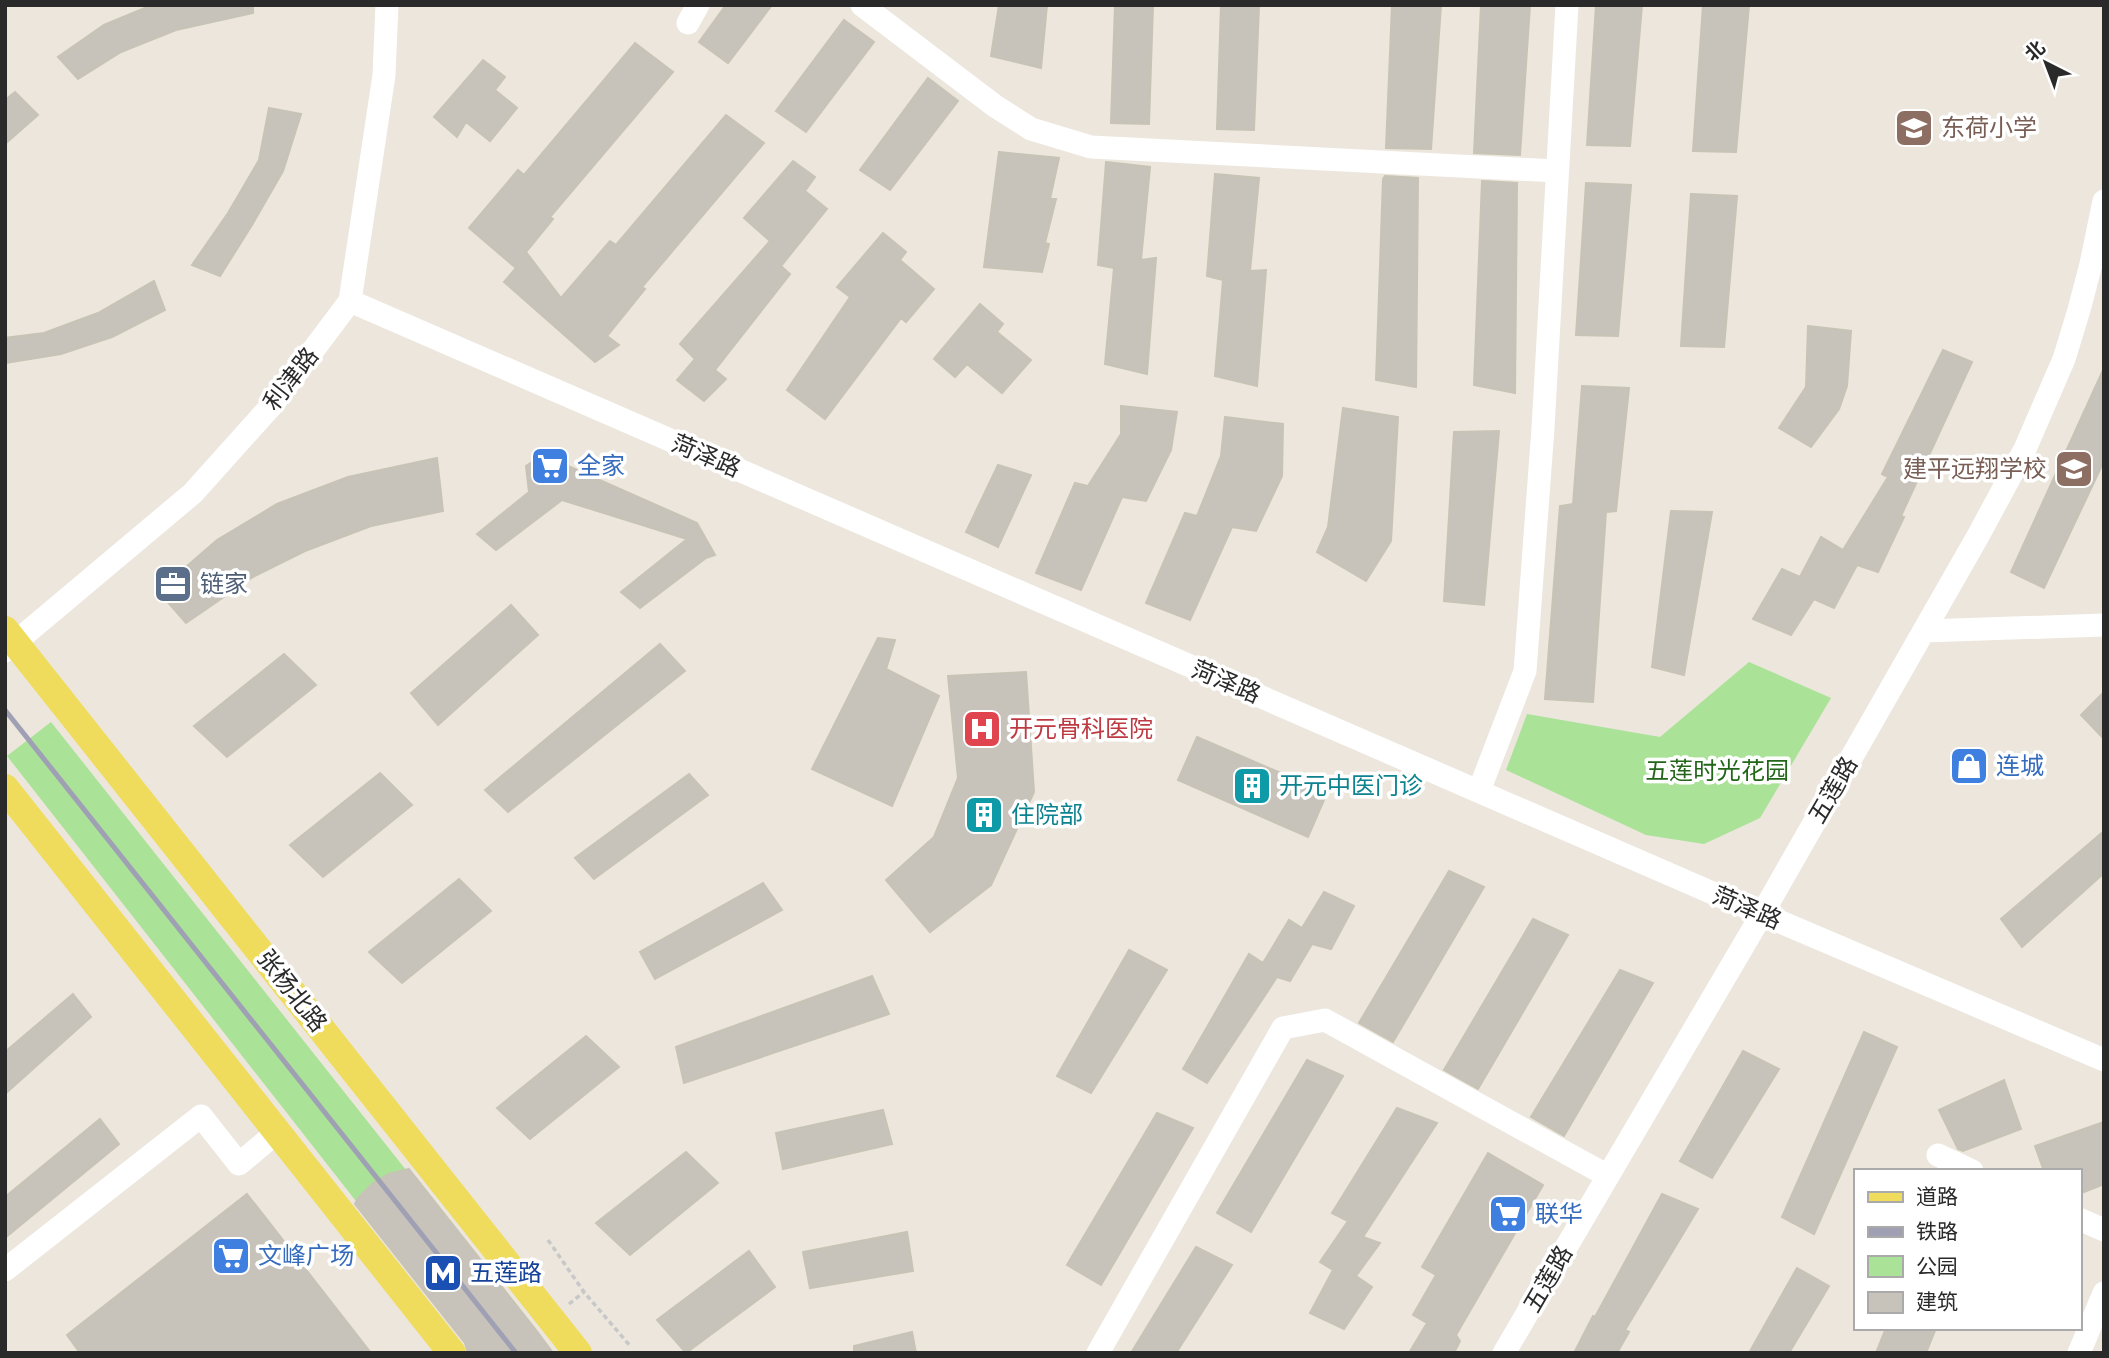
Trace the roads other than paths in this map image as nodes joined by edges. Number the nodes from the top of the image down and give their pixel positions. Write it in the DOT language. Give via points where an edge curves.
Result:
graph roads {
  1 [pos="387,5"];
  2 [pos="862,5"];
  3 [pos="1567,5"];
  4 [pos="1556,171"];
  5 [pos="2104,201"];
  6 [pos="350,301"];
  7 [pos="2104,625"];
  8 [pos="1924,631"];
  9 [pos="9,641"];
  10 [pos="5,788"];
  11 [pos="1479,792"];
  12 [pos="1762,914"];
  13 [pos="2104,1060"];
  14 [pos="277,1132"];
  15 [pos="1937,1155"];
  16 [pos="1968,1169"];
  17 [pos="1608,1177"];
  18 [pos="2081,1220"];
  19 [pos="2104,1230"];
  20 [pos="5,1270"];
  21 [pos="2104,1293"];
  22 [pos="452,1353"];
  23 [pos="578,1353"];
  24 [pos="1098,1353"];
  25 [pos="1504,1353"];
  26 [pos="2079,1353"];
  1 -- 6 [label="street, 利津路" via="384,75"];
  2 -- 4 [label="street" via="1031,129 1091,147"];
  3 -- 4 [label="street"];
  4 -- 11 [label="street" via="1525,671"];
  5 -- 8 [label="street, 五莲路" via="2079,310 2046,403 2003,492"];
  6 -- 9 [label="street, 利津路" via="272,405 193,493"];
  6 -- 11 [label="street, 菏泽路"];
  7 -- 8 [label="street"];
  8 -- 12 [label="street, 五莲路"];
  9 -- 23 [label="main road, 张杨北路"];
  10 -- 14 [label="main road"];
  11 -- 12 [label="street, 菏泽路"];
  12 -- 13 [label="street, 菏泽路"];
  12 -- 17 [label="street, 五莲路"];
  14 -- 20 [label="street" via="239,1164 201,1116"];
  14 -- 22 [label="main road"];
  15 -- 16 [label="street"];
  17 -- 24 [label="street" via="1325,1020 1283,1028"];
  17 -- 25 [label="street, 五莲路"];
  18 -- 19 [label="street"];
  21 -- 26 [label="street"];
}
